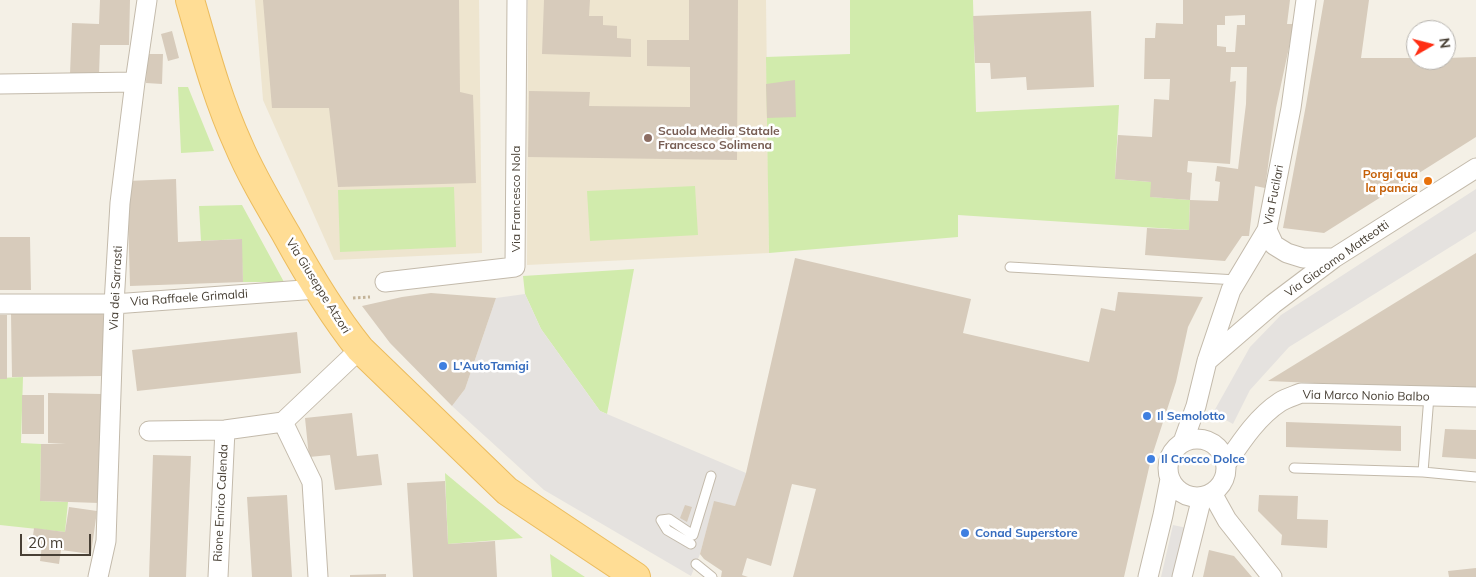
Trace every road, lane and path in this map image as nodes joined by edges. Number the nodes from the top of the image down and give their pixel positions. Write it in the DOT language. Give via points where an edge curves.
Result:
graph roads {
  1 [pos="147,0"];
  2 [pos="190,0"];
  3 [pos="518,0"];
  4 [pos="1306,0"];
  5 [pos="135,82"];
  6 [pos="0,84"];
  7 [pos="1476,168"];
  8 [pos="1267,230"];
  9 [pos="1334,258"];
  10 [pos="1010,268"];
  11 [pos="1237,280"];
  12 [pos="385,282"];
  13 [pos="318,290"];
  14 [pos="0,304"];
  15 [pos="114,304"];
  16 [pos="360,348"];
  17 [pos="1207,361"];
  18 [pos="1429,396"];
  19 [pos="1476,397"];
  20 [pos="1196,406"];
  21 [pos="283,422"];
  22 [pos="225,430"];
  23 [pos="149,431"];
  24 [pos="1207,440"];
  25 [pos="1183,442"];
  26 [pos="1226,464"];
  27 [pos="1294,468"];
  28 [pos="1423,472"];
  29 [pos="710,476"];
  30 [pos="1476,477"];
  31 [pos="1170,479"];
  32 [pos="1207,495"];
  33 [pos="691,544"];
  34 [pos="696,564"];
  35 [pos="98,577"];
  36 [pos="218,577"];
  37 [pos="318,577"];
  38 [pos="636,577"];
  39 [pos="712,577"];
  40 [pos="1148,577"];
  41 [pos="1182,577"];
  42 [pos="1272,577"];
  1 -- 5 [label="street, Via dei Sarrasti"];
  2 -- 13 [label="main road, Via Giuseppe Atzori" via="238,144"];
  3 -- 12 [label="street, Via Francesco Nola" via="515,267"];
  4 -- 8 [label="street, Via Fucilari" via="1291,108"];
  5 -- 6 [label="street"];
  5 -- 15 [label="street, Via dei Sarrasti" via="120,203"];
  7 -- 9 [label="street, Via Giacomo Matteotti"];
  8 -- 9 [label="street" via="1274,244 1287,253 1303,258"];
  8 -- 11 [label="street, Via Fucilari"];
  9 -- 17 [label="street, Via Giacomo Matteotti" via="1273,304"];
  10 -- 11 [label="lane"];
  11 -- 17 [label="street, Via Fucilari"];
  13 -- 15 [label="street, Via Raffaele Grimaldi"];
  13 -- 16 [label="main road, Via Giuseppe Atzori"];
  14 -- 15 [label="street, Via Raffaele Grimaldi"];
  15 -- 35 [label="street, Via dei Sarrasti" via="106,541"];
  16 -- 21 [label="street"];
  16 -- 38 [label="main road, Via Giuseppe Atzori" via="507,491"];
  17 -- 20 [label="street, Via Fucilari"];
  18 -- 19 [label="street, Via Marco Nonio Balbo"];
  18 -- 26 [label="street, Via Marco Nonio Balbo" via="1301,393 1279,402 1265,415"];
  18 -- 28 [label="lane"];
  20 -- 24 [label="street"];
  20 -- 25 [label="street, Via Fucilari"];
  21 -- 22 [label="street, Rione Enrico Calenda"];
  21 -- 37 [label="street" via="312,482"];
  22 -- 23 [label="street, Rione Enrico Calenda"];
  22 -- 36 [label="street, Rione Enrico Calenda"];
  24 -- 25 [label="street"];
  24 -- 26 [label="street" via="1224,456"];
  25 -- 31 [label="street, Via Fucilari" via="1168,462"];
  26 -- 32 [label="street" via="1223,481"];
  27 -- 28 [label="lane"];
  28 -- 30 [label="lane"];
  29 -- 33 [label="lane" via="693,535 669,519 661,520 667,530"];
  31 -- 32 [label="street" via="1183,494 1192,497"];
  31 -- 40 [label="street, Via Fucilari"];
  32 -- 41 [label="street"];
  32 -- 42 [label="street"];
  34 -- 39 [label="lane"];
}
